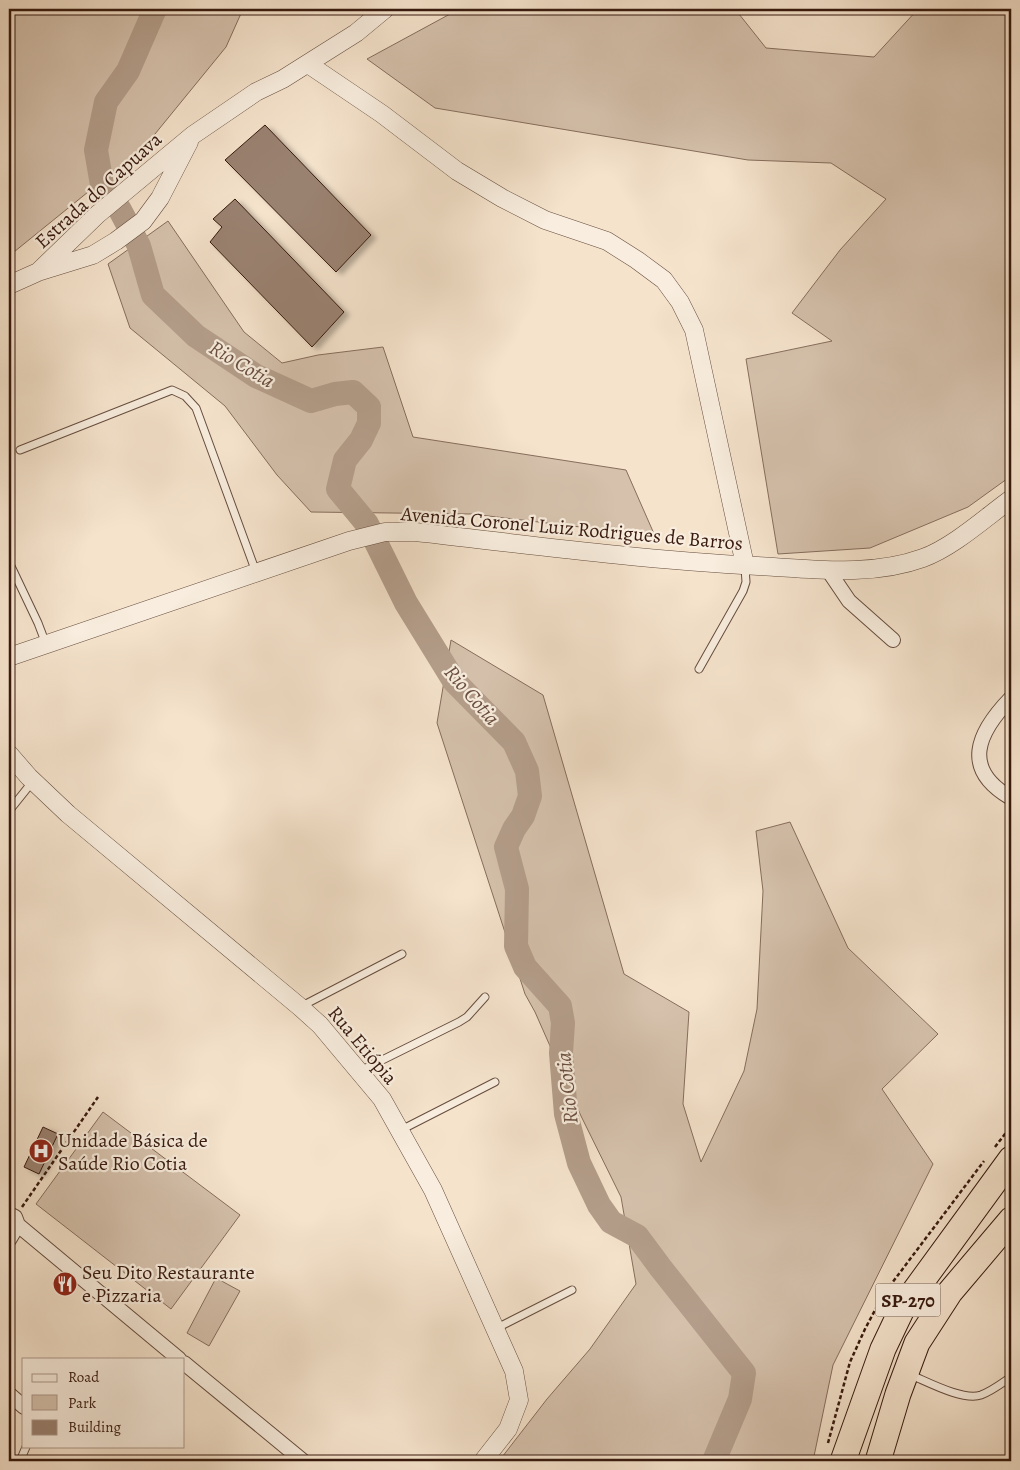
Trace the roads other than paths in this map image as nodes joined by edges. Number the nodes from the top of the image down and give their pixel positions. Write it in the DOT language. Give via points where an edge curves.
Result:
graph roads {
  1 [pos="385,9"];
  2 [pos="308,64"];
  3 [pos="193,135"];
  4 [pos="38,272"];
  5 [pos="9,285"];
  6 [pos="20,450"];
  7 [pos="1011,500"];
  8 [pos="9,562"];
  9 [pos="745,565"];
  10 [pos="828,570"];
  11 [pos="256,572"];
  12 [pos="893,640"];
  13 [pos="46,644"];
  14 [pos="9,657"];
  15 [pos="699,669"];
  16 [pos="1011,698"];
  17 [pos="9,754"];
  18 [pos="33,780"];
  19 [pos="1011,798"];
  20 [pos="9,811"];
  21 [pos="402,954"];
  22 [pos="485,996"];
  23 [pos="300,1007"];
  24 [pos="358,1072"];
  25 [pos="494,1082"];
  26 [pos="400,1131"];
  27 [pos="1011,1159"];
  28 [pos="14,1218"];
  29 [pos="1011,1220"];
  30 [pos="9,1240"];
  31 [pos="572,1290"];
  32 [pos="495,1329"];
  33 [pos="178,1358"];
  34 [pos="185,1364"];
  35 [pos="906,1372"];
  36 [pos="1011,1377"];
  37 [pos="9,1394"];
  38 [pos="22,1405"];
  39 [pos="26,1448"];
  40 [pos="20,1461"];
  41 [pos="303,1461"];
  42 [pos="483,1461"];
  43 [pos="843,1461"];
  44 [pos="878,1461"];
  1 -- 2 [label="street, Estrada do Capuava" via="356,33"];
  2 -- 3 [label="street, Estrada do Capuava" via="256,92"];
  2 -- 9 [label="street" via="382,114 457,171 545,220 607,241 664,280 694,330"];
  3 -- 4 [label="street, Estrada do Capuava" via="98,214"];
  3 -- 4 [label="street, Estrada do Capuava" via="160,198 143,221 93,255"];
  4 -- 5 [label="street"];
  6 -- 11 [label="lane" via="172,390 185,396 196,408"];
  7 -- 10 [label="street, Avenida Coronel Luiz Rodrigues de Barros" via="924,558 894,566"];
  8 -- 13 [label="lane"];
  9 -- 10 [label="street, Avenida Coronel Luiz Rodrigues de Barros"];
  9 -- 11 [label="street, Avenida Coronel Luiz Rodrigues de Barros" via="668,560 416,532 385,532"];
  9 -- 15 [label="lane" via="743,591"];
  10 -- 12 [label="street" via="849,601"];
  11 -- 13 [label="street, Avenida Coronel Luiz Rodrigues de Barros"];
  13 -- 14 [label="street, Avenida Coronel Luiz Rodrigues de Barros"];
  16 -- 19 [label="street" via="995,715 983,737 979,762 987,778"];
  17 -- 18 [label="street, Rua Etiópia"];
  18 -- 20 [label="lane"];
  18 -- 23 [label="street, Rua Etiópia" via="68,814"];
  21 -- 23 [label="lane"];
  22 -- 24 [label="lane" via="459,1022"];
  23 -- 24 [label="street, Rua Etiópia" via="320,1025"];
  24 -- 26 [label="street, Rua Etiópia" via="382,1100"];
  25 -- 26 [label="lane"];
  26 -- 32 [label="street, Rua Etiópia" via="433,1190"];
  27 -- 43 [label="highway, SP-270" via="903,1307 883,1349"];
  28 -- 30 [label="street"];
  28 -- 33 [label="street"];
  29 -- 35 [label="highway, SP-270" via="950,1292 917,1343"];
  31 -- 32 [label="lane"];
  32 -- 42 [label="street, Rua Etiópia" via="514,1372 519,1400 508,1429"];
  34 -- 41 [label="street"];
  35 -- 36 [label="lane" via="947,1390 976,1396"];
  35 -- 44 [label="highway, SP-270"];
  37 -- 38 [label="street"];
  39 -- 40 [label="lane"];
}
